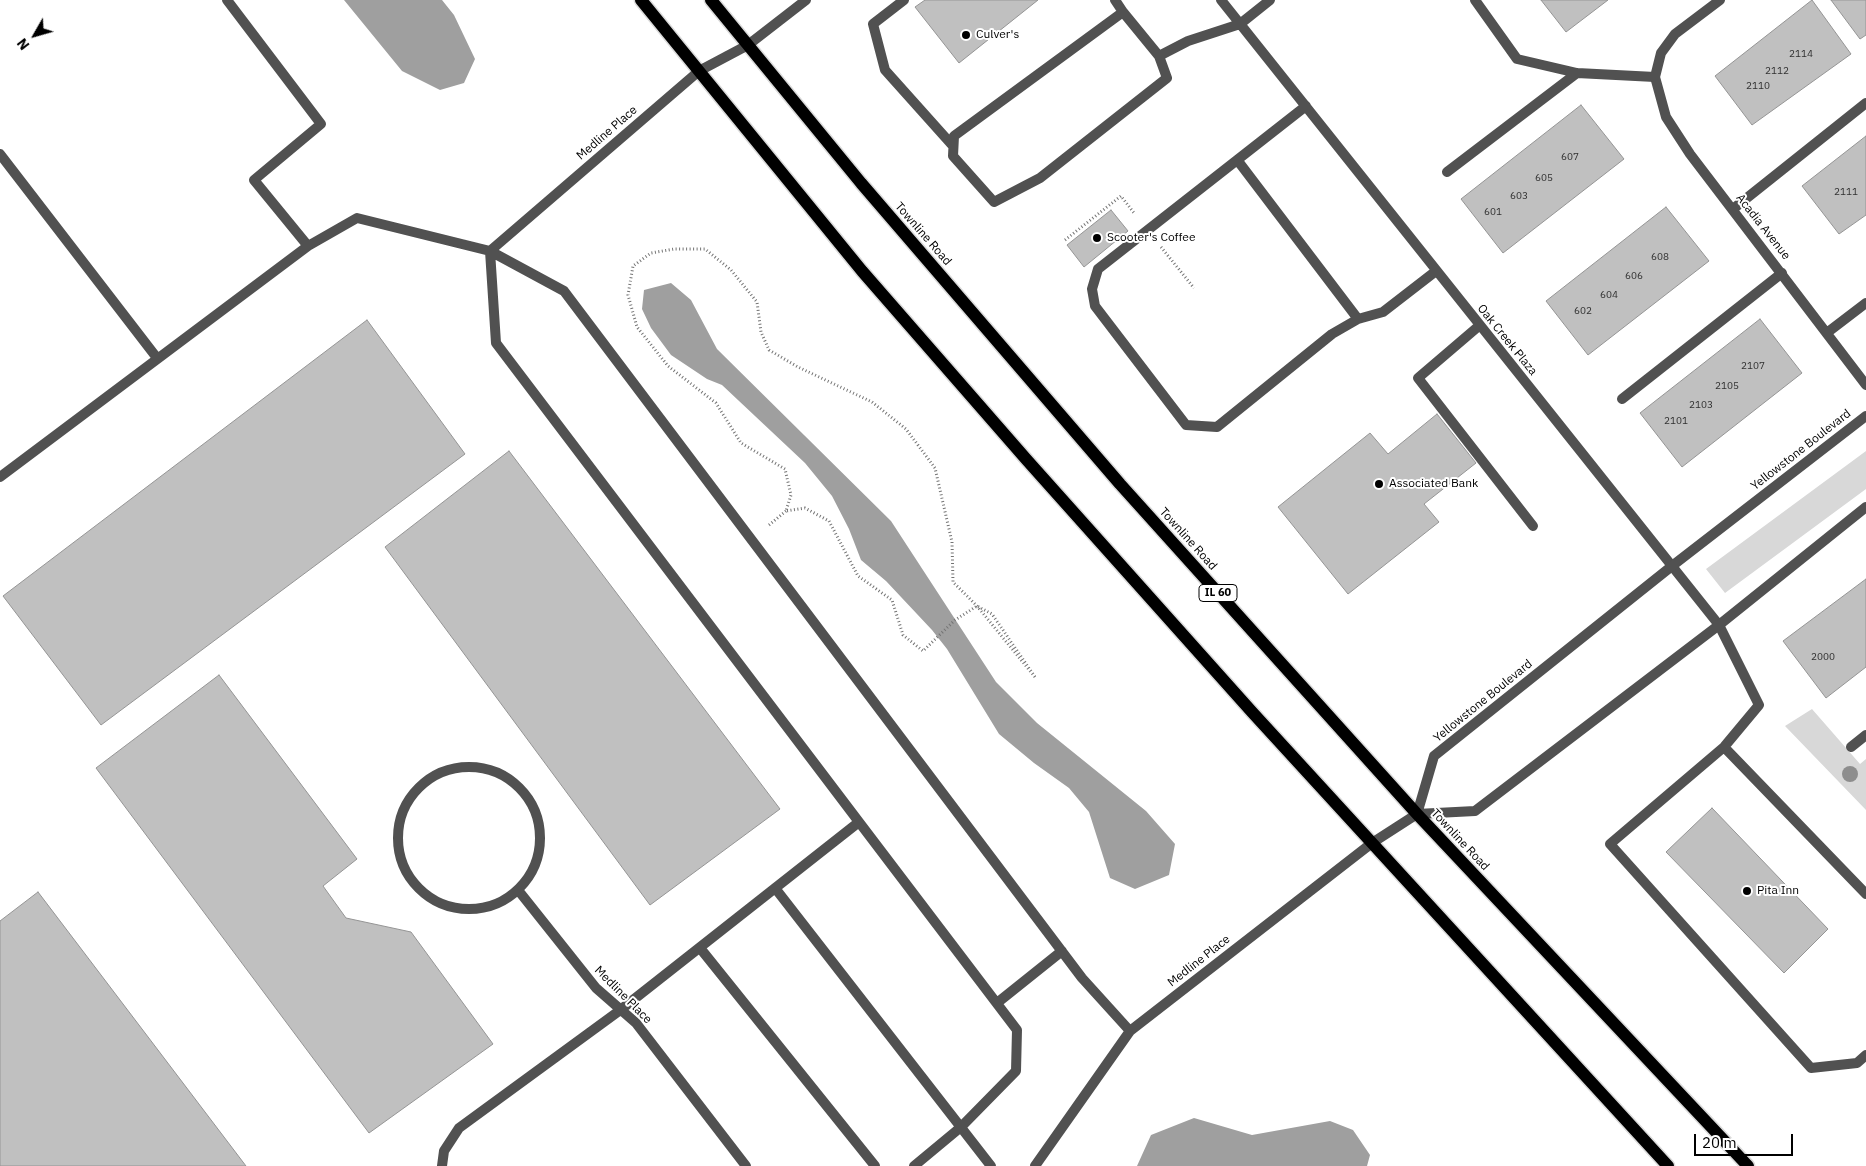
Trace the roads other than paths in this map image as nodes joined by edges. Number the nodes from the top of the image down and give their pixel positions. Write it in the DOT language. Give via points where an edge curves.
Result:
graph roads {
  1 [pos="227,0"];
  2 [pos="640,0"];
  3 [pos="711,0"];
  4 [pos="806,0"];
  5 [pos="904,0"];
  6 [pos="1115,0"];
  7 [pos="1221,0"];
  8 [pos="1270,0"];
  9 [pos="1475,0"];
  10 [pos="1720,0"];
  11 [pos="1123,12"];
  12 [pos="1240,24"];
  13 [pos="748,45"];
  14 [pos="1160,56"];
  15 [pos="699,71"];
  16 [pos="1577,73"];
  17 [pos="1655,77"];
  18 [pos="1866,103"];
  19 [pos="1306,106"];
  20 [pos="954,146"];
  21 [pos="0,154"];
  22 [pos="1238,162"];
  23 [pos="1447,172"];
  24 [pos="1733,210"];
  25 [pos="308,246"];
  26 [pos="490,251"];
  27 [pos="1436,271"];
  28 [pos="1782,273"];
  29 [pos="1866,303"];
  30 [pos="1358,320"];
  31 [pos="1480,325"];
  32 [pos="1828,332"];
  33 [pos="157,358"];
  34 [pos="1866,385"];
  35 [pos="1622,399"];
  36 [pos="1866,416"];
  37 [pos="0,477"];
  38 [pos="1866,507"];
  39 [pos="1534,526"];
  40 [pos="1672,566"];
  41 [pos="1719,625"];
  42 [pos="1866,735"];
  43 [pos="1724,747"];
  44 [pos="1851,747"];
  45 [pos="1417,814"];
  46 [pos="859,822"];
  47 [pos="1372,843"];
  48 [pos="776,888"];
  49 [pos="518,890"];
  50 [pos="1866,894"];
  51 [pos="700,948"];
  52 [pos="1062,951"];
  53 [pos="997,1003"];
  54 [pos="619,1011"];
  55 [pos="1130,1031"];
  56 [pos="1866,1055"];
  57 [pos="960,1127"];
  58 [pos="442,1166"];
  59 [pos="746,1166"];
  60 [pos="875,1166"];
  61 [pos="914,1166"];
  62 [pos="991,1166"];
  63 [pos="1035,1166"];
  64 [pos="1668,1166"];
  65 [pos="1748,1166"];
  1 -- 25 [label="street" via="321,124 254,180"];
  2 -- 15 [label="main road"];
  3 -- 13 [label="main road, Townline Road / IL 60"];
  4 -- 13 [label="street, Medline Place"];
  5 -- 20 [label="street" via="873,24 884,70"];
  6 -- 11 [label="street"];
  7 -- 12 [label="street, Oak Creek Plaza"];
  8 -- 12 [label="street"];
  9 -- 16 [label="street" via="1517,59"];
  10 -- 17 [label="street" via="1675,34 1661,53"];
  11 -- 14 [label="street"];
  11 -- 20 [label="street" via="954,136"];
  12 -- 14 [label="street" via="1188,41"];
  12 -- 19 [label="street, Oak Creek Plaza"];
  13 -- 15 [label="street, Medline Place"];
  13 -- 45 [label="main road, Townline Road / IL 60" via="1120,484"];
  14 -- 20 [label="street" via="1167,78 1040,178 994,202 952,156"];
  15 -- 26 [label="street, Medline Place"];
  15 -- 47 [label="main road" via="862,272 1019,452"];
  16 -- 17 [label="street"];
  16 -- 23 [label="street"];
  17 -- 24 [label="street, Acadia Avenue" via="1666,117"];
  18 -- 24 [label="street"];
  19 -- 22 [label="street"];
  19 -- 27 [label="street, Oak Creek Plaza"];
  21 -- 33 [label="street"];
  22 -- 30 [label="street"];
  22 -- 30 [label="street" via="1098,269 1092,288 1094,306 1186,425 1217,427 1332,334"];
  24 -- 28 [label="street, Acadia Avenue"];
  25 -- 26 [label="street" via="357,218"];
  25 -- 33 [label="street"];
  26 -- 46 [label="street" via="496,343"];
  26 -- 52 [label="street" via="564,292"];
  27 -- 30 [label="street" via="1383,312"];
  27 -- 31 [label="street, Oak Creek Plaza"];
  28 -- 32 [label="street, Acadia Avenue"];
  28 -- 35 [label="street"];
  29 -- 32 [label="street"];
  31 -- 39 [label="street" via="1418,378"];
  31 -- 40 [label="street, Oak Creek Plaza"];
  32 -- 34 [label="street, Acadia Avenue"];
  33 -- 37 [label="street"];
  36 -- 40 [label="street, Yellowstone Boulevard"];
  38 -- 41 [label="street"];
  40 -- 41 [label="street, Oak Creek Plaza"];
  40 -- 45 [label="street, Yellowstone Boulevard" via="1434,756"];
  41 -- 43 [label="street, Oak Creek Plaza" via="1759,705"];
  41 -- 45 [label="street" via="1475,812"];
  42 -- 44 [label="street"];
  43 -- 50 [label="street"];
  43 -- 56 [label="street" via="1610,844 1811,1068 1857,1063"];
  45 -- 47 [label="street, Medline Place"];
  45 -- 65 [label="main road, Townline Road / IL 60"];
  46 -- 48 [label="street"];
  46 -- 53 [label="street"];
  47 -- 55 [label="street, Medline Place"];
  47 -- 64 [label="main road"];
  48 -- 51 [label="street"];
  48 -- 57 [label="street"];
  49 -- 49 [label="street" via="532,871 539,848 539,825 531,803 516,784 496,772 474,766 450,769 430,778 413,794 401,814 398,838 402,860 413,881 430,897 452,907 475,909 498,903"];
  49 -- 54 [label="street, Medline Place" via="596,988"];
  51 -- 54 [label="street"];
  51 -- 60 [label="street"];
  52 -- 53 [label="street"];
  52 -- 55 [label="street"];
  53 -- 57 [label="street" via="1017,1030 1016,1071"];
  54 -- 58 [label="street" via="459,1128 444,1151"];
  54 -- 59 [label="street, Medline Place" via="636,1024"];
  55 -- 63 [label="street, Medline Place"];
  57 -- 61 [label="street"];
  57 -- 62 [label="street"];
}
